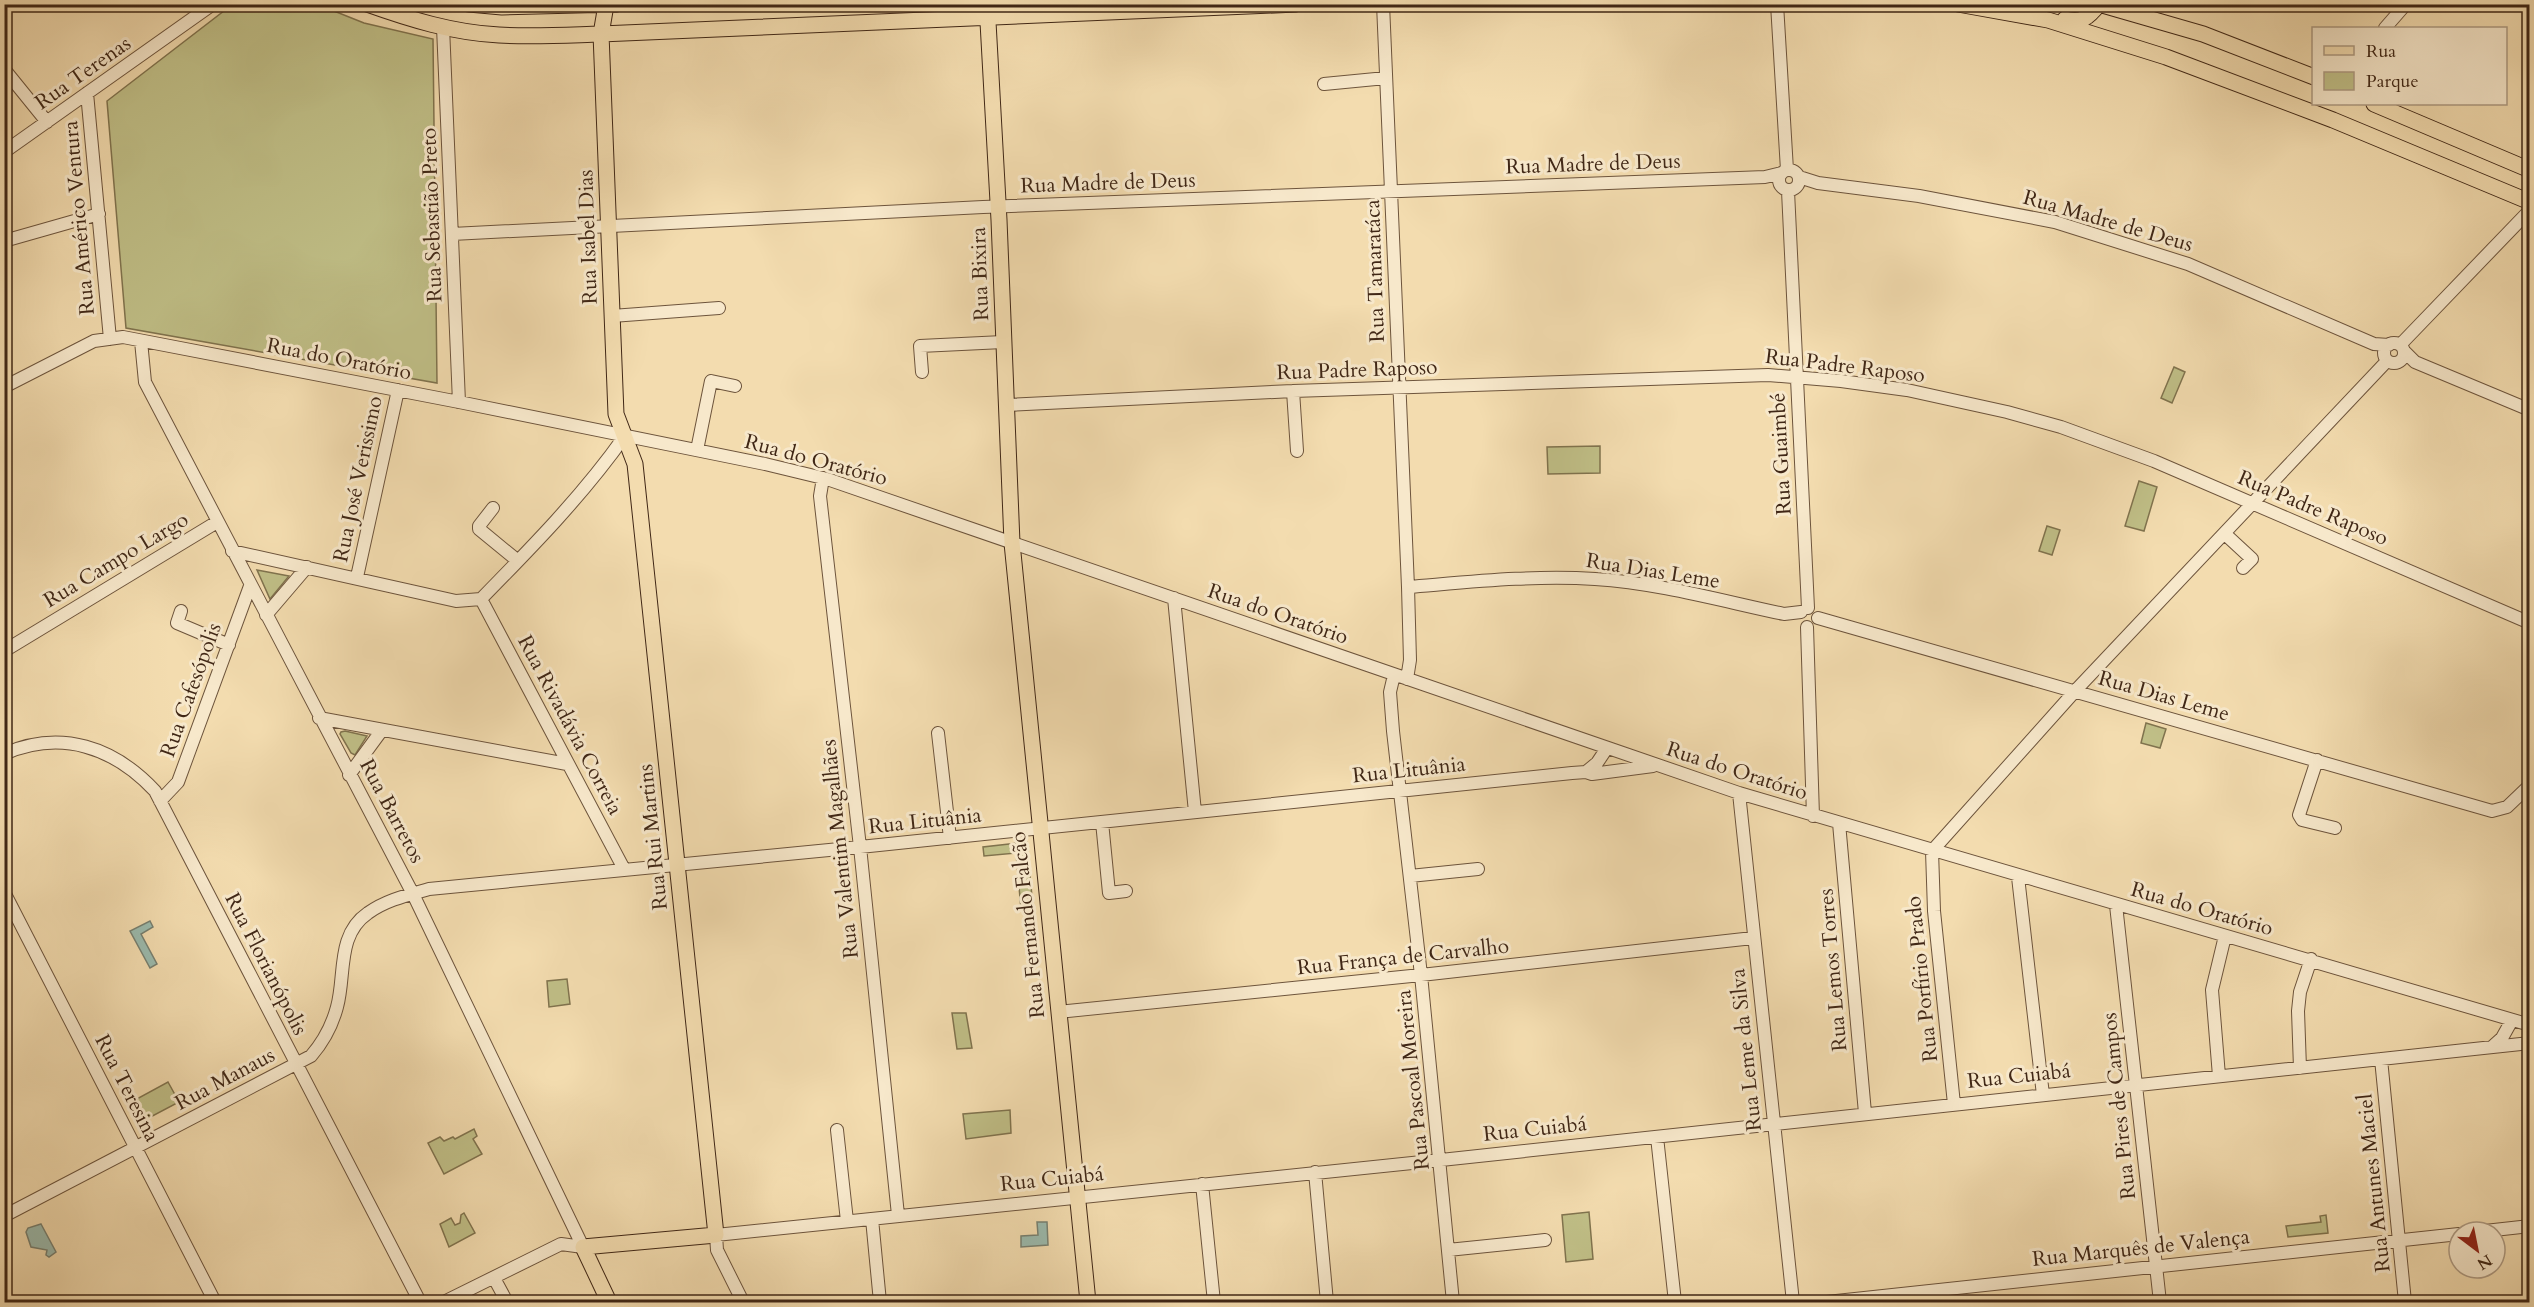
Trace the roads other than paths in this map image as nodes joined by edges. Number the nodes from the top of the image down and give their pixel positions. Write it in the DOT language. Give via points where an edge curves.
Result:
graph roads {
  1 [pos="213,4"];
  2 [pos="368,4"];
  3 [pos="469,4"];
  4 [pos="617,4"];
  5 [pos="1296,4"];
  6 [pos="1383,4"];
  7 [pos="1777,4"];
  8 [pos="1958,4"];
  9 [pos="2406,4"];
  10 [pos="606,5"];
  11 [pos="2099,5"];
  12 [pos="988,11"];
  13 [pos="2048,20"];
  14 [pos="443,27"];
  15 [pos="2386,27"];
  16 [pos="601,34"];
  17 [pos="4,69"];
  18 [pos="2312,77"];
  19 [pos="1386,78"];
  20 [pos="1324,84"];
  21 [pos="87,93"];
  22 [pos="2376,105"];
  23 [pos="46,122"];
  24 [pos="4,152"];
  25 [pos="2529,170"];
  26 [pos="1785,171"];
  27 [pos="1765,177"];
  28 [pos="1791,185"];
  29 [pos="1392,192"];
  30 [pos="2529,202"];
  31 [pos="998,207"];
  32 [pos="2529,210"];
  33 [pos="99,214"];
  34 [pos="608,226"];
  35 [pos="452,234"];
  36 [pos="4,241"];
  37 [pos="719,308"];
  38 [pos="612,316"];
  39 [pos="110,339"];
  40 [pos="141,341"];
  41 [pos="1003,342"];
  42 [pos="2394,353"];
  43 [pos="922,372"];
  44 [pos="1797,377"];
  45 [pos="735,386"];
  46 [pos="4,387"];
  47 [pos="1398,387"];
  48 [pos="398,390"];
  49 [pos="1293,392"];
  50 [pos="459,402"];
  51 [pos="1006,405"];
  52 [pos="2529,410"];
  53 [pos="624,437"];
  54 [pos="697,450"];
  55 [pos="1297,451"];
  56 [pos="823,478"];
  57 [pos="2253,504"];
  58 [pos="493,508"];
  59 [pos="217,522"];
  60 [pos="2225,534"];
  61 [pos="1012,543"];
  62 [pos="232,551"];
  63 [pos="518,561"];
  64 [pos="307,567"];
  65 [pos="2243,568"];
  66 [pos="357,577"];
  67 [pos="250,586"];
  68 [pos="1408,587"];
  69 [pos="1174,598"];
  70 [pos="481,599"];
  71 [pos="181,611"];
  72 [pos="266,615"];
  73 [pos="1804,618"];
  74 [pos="2529,623"];
  75 [pos="229,645"];
  76 [pos="4,651"];
  77 [pos="1394,675"];
  78 [pos="1407,679"];
  79 [pos="2076,690"];
  80 [pos="320,718"];
  81 [pos="382,730"];
  82 [pos="938,733"];
  83 [pos="1607,748"];
  84 [pos="4,754"];
  85 [pos="1623,754"];
  86 [pos="2317,760"];
  87 [pos="567,764"];
  88 [pos="1657,766"];
  89 [pos="1586,772"];
  90 [pos="1605,772"];
  91 [pos="349,775"];
  92 [pos="2529,785"];
  93 [pos="1400,790"];
  94 [pos="1738,793"];
  95 [pos="160,801"];
  96 [pos="1195,812"];
  97 [pos="1813,816"];
  98 [pos="1102,822"];
  99 [pos="1839,823"];
  100 [pos="1039,828"];
  101 [pos="2336,828"];
  102 [pos="950,838"];
  103 [pos="860,847"];
  104 [pos="1932,851"];
  105 [pos="677,864"];
  106 [pos="624,869"];
  107 [pos="1478,869"];
  108 [pos="1410,876"];
  109 [pos="2018,877"];
  110 [pos="4,891"];
  111 [pos="1126,891"];
  112 [pos="413,894"];
  113 [pos="2116,905"];
  114 [pos="2224,936"];
  115 [pos="1753,938"];
  116 [pos="2312,959"];
  117 [pos="1421,975"];
  118 [pos="1058,1012"];
  119 [pos="2512,1020"];
  120 [pos="2529,1027"];
  121 [pos="2529,1043"];
  122 [pos="2514,1046"];
  123 [pos="2492,1047"];
  124 [pos="2381,1059"];
  125 [pos="296,1064"];
  126 [pos="2300,1068"];
  127 [pos="2219,1076"];
  128 [pos="2137,1085"];
  129 [pos="2043,1095"];
  130 [pos="1954,1104"];
  131 [pos="1865,1113"];
  132 [pos="1773,1123"];
  133 [pos="837,1130"];
  134 [pos="1657,1137"];
  135 [pos="136,1148"];
  136 [pos="1441,1160"];
  137 [pos="1315,1172"];
  138 [pos="1202,1184"];
  139 [pos="1077,1197"];
  140 [pos="898,1215"];
  141 [pos="4,1216"];
  142 [pos="872,1219"];
  143 [pos="847,1221"];
  144 [pos="2529,1226"];
  145 [pos="2507,1228"];
  146 [pos="716,1235"];
  147 [pos="2447,1235"];
  148 [pos="1545,1240"];
  149 [pos="2399,1241"];
  150 [pos="583,1248"];
  151 [pos="1448,1250"];
  152 [pos="2156,1266"];
  153 [pos="494,1278"];
  154 [pos="215,1302"];
  155 [pos="420,1302"];
  156 [pos="444,1302"];
  157 [pos="507,1302"];
  158 [pos="609,1302"];
  159 [pos="743,1302"];
  160 [pos="880,1302"];
  161 [pos="1088,1302"];
  162 [pos="1214,1302"];
  163 [pos="1327,1302"];
  164 [pos="1453,1302"];
  165 [pos="1675,1302"];
  166 [pos="1792,1302"];
  167 [pos="1827,1302"];
  168 [pos="2160,1302"];
  169 [pos="2405,1302"];
  1 -- 21 [label="street, Rua Terenas"];
  2 -- 14 [label="main road"];
  3 -- 10 [label="main road"];
  4 -- 10 [label="main road"];
  5 -- 12 [label="main road"];
  6 -- 19 [label="street, Rua Tamaratáca"];
  7 -- 26 [label="street"];
  8 -- 13 [label="main road"];
  9 -- 15 [label="street"];
  10 -- 16 [label="main road, Rua Isabel Dias"];
  11 -- 13 [label="main road" via="2085,20"];
  11 -- 18 [label="main road" via="2203,34"];
  12 -- 16 [label="main road"];
  12 -- 31 [label="main road, Rua Bixira"];
  13 -- 30 [label="main road" via="2232,81"];
  14 -- 16 [label="main road" via="497,35"];
  14 -- 35 [label="street, Rua Sebastião Preto"];
  16 -- 34 [label="main road, Rua Isabel Dias"];
  17 -- 23 [label="street"];
  19 -- 20 [label="street"];
  19 -- 29 [label="street, Rua Tamaratáca"];
  21 -- 23 [label="street, Rua Terenas"];
  21 -- 33 [label="street, Rua Américo Ventura"];
  22 -- 25 [label="main road"];
  23 -- 24 [label="street, Rua Terenas"];
  26 -- 27 [label="street, Rua Madre de Deus"];
  26 -- 28 [label="street, Rua Guaimbé" via="1779,181"];
  26 -- 28 [label="street" via="1796,172"];
  27 -- 28 [label="street"];
  27 -- 29 [label="street, Rua Madre de Deus"];
  28 -- 42 [label="street, Rua Madre de Deus" via="1818,183 1919,196 2055,222 2188,264"];
  28 -- 44 [label="street, Rua Guaimbé"];
  29 -- 31 [label="street, Rua Madre de Deus"];
  29 -- 47 [label="street, Rua Tamaratáca"];
  31 -- 34 [label="street, Rua Madre de Deus"];
  31 -- 41 [label="main road, Rua Bixira"];
  32 -- 42 [label="street"];
  33 -- 36 [label="street"];
  33 -- 39 [label="street, Rua Américo Ventura"];
  34 -- 35 [label="street, Rua Madre de Deus"];
  34 -- 38 [label="main road, Rua Isabel Dias"];
  35 -- 50 [label="street, Rua Sebastião Preto"];
  37 -- 38 [label="street"];
  38 -- 53 [label="main road, Rua Isabel Dias" via="616,414"];
  39 -- 40 [label="street, Rua do Oratório"];
  39 -- 46 [label="street, Rua do Oratório" via="66,353"];
  40 -- 48 [label="street, Rua do Oratório"];
  40 -- 59 [label="street, Rua Barretos" via="145,382"];
  41 -- 43 [label="street" via="920,346"];
  41 -- 51 [label="main road, Rua Bixira"];
  42 -- 52 [label="street, Rua Madre de Deus"];
  42 -- 57 [label="street"];
  44 -- 47 [label="street, Rua Padre Raposo"];
  44 -- 57 [label="street, Rua Padre Raposo" via="1907,390 2007,412 2154,461"];
  44 -- 73 [label="street, Rua Guaimbé"];
  45 -- 54 [label="street" via="711,381"];
  47 -- 49 [label="street, Rua Padre Raposo"];
  47 -- 68 [label="street, Rua Tamaratáca"];
  48 -- 50 [label="street, Rua do Oratório"];
  48 -- 66 [label="street, Rua José Verissimo"];
  49 -- 51 [label="street, Rua Padre Raposo"];
  49 -- 55 [label="street"];
  50 -- 53 [label="street, Rua do Oratório"];
  51 -- 61 [label="main road, Rua Bixira"];
  53 -- 54 [label="street, Rua do Oratório"];
  53 -- 63 [label="street"];
  53 -- 105 [label="main road, Rua Rui Martins" via="635,464"];
  54 -- 56 [label="street, Rua do Oratório"];
  56 -- 61 [label="street, Rua do Oratório"];
  56 -- 103 [label="street, Rua Valentim Magalhães" via="820,496"];
  57 -- 60 [label="street"];
  57 -- 74 [label="street, Rua Padre Raposo"];
  58 -- 63 [label="street" via="479,529"];
  59 -- 62 [label="street, Rua Barretos"];
  59 -- 76 [label="street, Rua Campo Largo"];
  60 -- 65 [label="street" via="2252,559"];
  60 -- 79 [label="street"];
  61 -- 69 [label="street, Rua do Oratório"];
  61 -- 100 [label="main road, Rua Fernando Falcão"];
  62 -- 64 [label="street"];
  62 -- 67 [label="street, Rua Barretos"];
  63 -- 70 [label="street"];
  64 -- 66 [label="street"];
  64 -- 72 [label="street"];
  66 -- 70 [label="street" via="456,601"];
  67 -- 72 [label="street, Rua Barretos"];
  67 -- 75 [label="street, Rua Cafesópolis"];
  68 -- 73 [label="street, Rua Dias Leme" via="1596,579"];
  68 -- 78 [label="street, Rua Tamaratáca"];
  69 -- 77 [label="street, Rua do Oratório"];
  69 -- 96 [label="street"];
  70 -- 87 [label="street, Rua Rivadávia Correia"];
  71 -- 75 [label="street" via="177,623"];
  72 -- 80 [label="street, Rua Barretos"];
  73 -- 79 [label="street, Rua Dias Leme" via="1815,624 1818,618"];
  73 -- 97 [label="street, Rua Guaimbé"];
  75 -- 95 [label="street, Rua Cafesópolis" via="178,782"];
  77 -- 78 [label="street, Rua do Oratório"];
  77 -- 93 [label="street, Rua Pascoal Moreira" via="1390,692"];
  78 -- 83 [label="street, Rua do Oratório"];
  79 -- 86 [label="street, Rua Dias Leme"];
  79 -- 104 [label="street"];
  80 -- 81 [label="street"];
  80 -- 91 [label="street, Rua Barretos"];
  81 -- 87 [label="street"];
  81 -- 91 [label="street"];
  82 -- 102 [label="street"];
  83 -- 85 [label="street, Rua do Oratório"];
  83 -- 89 [label="street" via="1597,764"];
  84 -- 95 [label="street, Rua Florianópolis" via="48,742 98,750 139,774"];
  85 -- 88 [label="street, Rua do Oratório"];
  85 -- 90 [label="street" via="1616,767"];
  86 -- 92 [label="street, Rua Dias Leme" via="2482,808 2500,810"];
  86 -- 101 [label="street" via="2299,814 2302,820"];
  87 -- 106 [label="street, Rua Rivadávia Correia"];
  88 -- 90 [label="street, Rua Lituânia"];
  88 -- 94 [label="street, Rua do Oratório"];
  89 -- 90 [label="street, Rua Lituânia"];
  89 -- 93 [label="street, Rua Lituânia"];
  91 -- 112 [label="street, Rua Barretos"];
  93 -- 96 [label="street, Rua Lituânia"];
  93 -- 108 [label="street, Rua Pascoal Moreira"];
  94 -- 97 [label="street, Rua do Oratório"];
  94 -- 115 [label="street, Rua Leme da Silva"];
  95 -- 125 [label="street, Rua Florianópolis"];
  96 -- 98 [label="street, Rua Lituânia"];
  97 -- 99 [label="street, Rua do Oratório"];
  98 -- 100 [label="street, Rua Lituânia"];
  98 -- 111 [label="street" via="1109,893"];
  99 -- 104 [label="street, Rua do Oratório"];
  99 -- 131 [label="street, Rua Lemos Torres"];
  100 -- 102 [label="street, Rua Lituânia"];
  100 -- 118 [label="main road, Rua Fernando Falcão"];
  102 -- 103 [label="street, Rua Lituânia"];
  103 -- 105 [label="street, Rua Lituânia"];
  103 -- 140 [label="street, Rua Valentim Magalhães"];
  104 -- 109 [label="street, Rua do Oratório"];
  104 -- 130 [label="street, Rua Porfírio Prado" via="1934,911"];
  105 -- 106 [label="street, Rua Lituânia"];
  105 -- 146 [label="main road, Rua Rui Martins"];
  106 -- 112 [label="street, Rua Lituânia" via="438,888"];
  107 -- 108 [label="street"];
  108 -- 117 [label="street, Rua Pascoal Moreira"];
  109 -- 113 [label="street, Rua do Oratório"];
  109 -- 129 [label="street"];
  110 -- 135 [label="street, Rua Teresina"];
  112 -- 125 [label="street, Rua Manaus" via="366,914 350,934 332,1022 323,1042 311,1056"];
  112 -- 150 [label="street, Rua Barretos"];
  113 -- 114 [label="street, Rua do Oratório"];
  113 -- 128 [label="street, Rua Pires de Campos"];
  114 -- 116 [label="street, Rua do Oratório"];
  114 -- 127 [label="street" via="2212,990"];
  115 -- 117 [label="street, Rua França de Carvalho"];
  115 -- 132 [label="street, Rua Leme da Silva"];
  116 -- 119 [label="street, Rua do Oratório"];
  116 -- 126 [label="street" via="2300,992"];
  117 -- 118 [label="street, Rua França de Carvalho"];
  117 -- 136 [label="street, Rua Pascoal Moreira"];
  118 -- 139 [label="main road, Rua Fernando Falcão"];
  119 -- 120 [label="street, Rua do Oratório"];
  119 -- 123 [label="street"];
  120 -- 122 [label="street"];
  121 -- 122 [label="street, Rua Cuiabá"];
  122 -- 123 [label="street, Rua Cuiabá"];
  123 -- 124 [label="street, Rua Cuiabá"];
  124 -- 126 [label="street, Rua Cuiabá"];
  124 -- 149 [label="street, Rua Antunes Maciel"];
  125 -- 135 [label="street, Rua Manaus"];
  125 -- 155 [label="street, Rua Florianópolis"];
  126 -- 127 [label="street, Rua Cuiabá"];
  127 -- 128 [label="street, Rua Cuiabá"];
  128 -- 129 [label="street, Rua Cuiabá"];
  128 -- 152 [label="street, Rua Pires de Campos"];
  129 -- 130 [label="street, Rua Cuiabá"];
  130 -- 131 [label="street, Rua Cuiabá"];
  131 -- 132 [label="street, Rua Cuiabá"];
  132 -- 134 [label="street, Rua Cuiabá"];
  132 -- 166 [label="street, Rua Leme da Silva"];
  133 -- 143 [label="street"];
  134 -- 136 [label="street, Rua Cuiabá"];
  134 -- 165 [label="street"];
  135 -- 141 [label="street, Rua Manaus"];
  135 -- 154 [label="street, Rua Teresina"];
  136 -- 137 [label="street, Rua Cuiabá"];
  136 -- 151 [label="street, Rua Pascoal Moreira"];
  137 -- 138 [label="street, Rua Cuiabá"];
  137 -- 163 [label="street"];
  138 -- 139 [label="street, Rua Cuiabá"];
  138 -- 162 [label="street"];
  139 -- 140 [label="street, Rua Cuiabá"];
  139 -- 161 [label="main road, Rua Fernando Falcão"];
  140 -- 142 [label="street, Rua Cuiabá"];
  142 -- 143 [label="street, Rua Cuiabá"];
  142 -- 160 [label="street"];
  143 -- 146 [label="street, Rua Cuiabá"];
  144 -- 145 [label="street"];
  146 -- 150 [label="main road, Rua Cuiabá"];
  146 -- 159 [label="street" via="717,1250"];
  147 -- 149 [label="street, Rua Marquês de Valença"];
  148 -- 151 [label="street"];
  149 -- 152 [label="street, Rua Marquês de Valença"];
  149 -- 169 [label="street, Rua Antunes Maciel"];
  150 -- 153 [label="street" via="561,1244"];
  150 -- 158 [label="main road, Rua Barretos"];
  151 -- 164 [label="street, Rua Pascoal Moreira"];
  152 -- 167 [label="street, Rua Marquês de Valença"];
  152 -- 168 [label="street, Rua Pires de Campos"];
  153 -- 156 [label="street"];
  153 -- 157 [label="street"];
}
